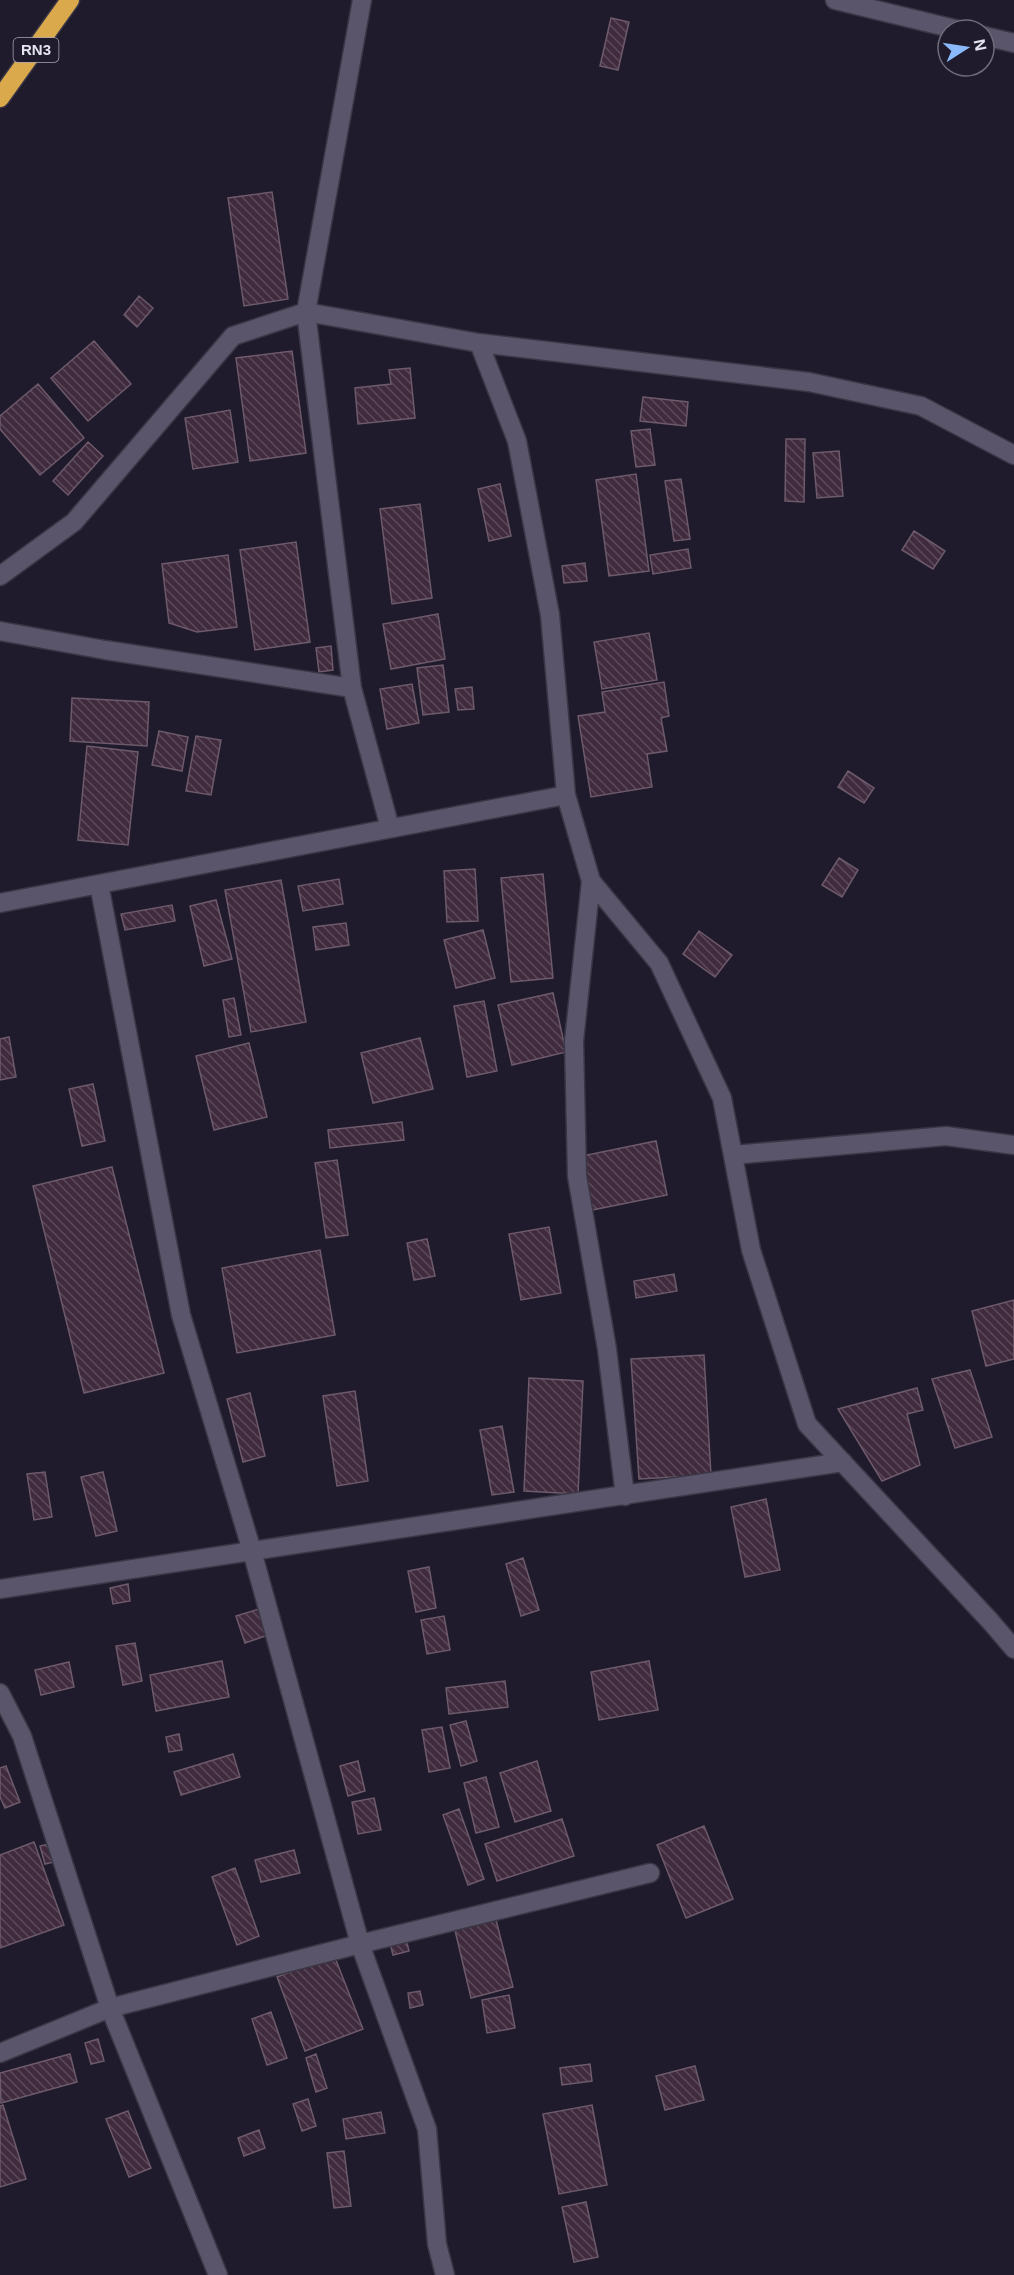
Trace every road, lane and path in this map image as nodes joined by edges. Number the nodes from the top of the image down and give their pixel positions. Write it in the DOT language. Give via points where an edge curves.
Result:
graph roads {
  1 [pos="70,0"];
  2 [pos="362,0"];
  3 [pos="835,0"];
  4 [pos="936,24"];
  5 [pos="996,39"];
  6 [pos="1014,43"];
  7 [pos="0,98"];
  8 [pos="306,312"];
  9 [pos="479,343"];
  10 [pos="1014,455"];
  11 [pos="0,576"];
  12 [pos="0,632"];
  13 [pos="352,688"];
  14 [pos="566,795"];
  15 [pos="390,828"];
  16 [pos="591,881"];
  17 [pos="99,884"];
  18 [pos="0,903"];
  19 [pos="1014,1145"];
  20 [pos="733,1155"];
  21 [pos="843,1462"];
  22 [pos="625,1496"];
  23 [pos="252,1551"];
  24 [pos="0,1589"];
  25 [pos="1014,1649"];
  26 [pos="0,1692"];
  27 [pos="651,1873"];
  28 [pos="360,1944"];
  29 [pos="110,2008"];
  30 [pos="0,2053"];
  31 [pos="219,2275"];
  32 [pos="445,2275"];
  1 -- 7 [label="highway, RN3"];
  2 -- 8 [label="street"];
  3 -- 4 [label="street"];
  5 -- 6 [label="street"];
  8 -- 9 [label="street"];
  8 -- 11 [label="street" via="233,336 74,522"];
  8 -- 13 [label="street"];
  9 -- 10 [label="street" via="809,382 921,406"];
  9 -- 14 [label="street" via="518,441 550,615"];
  12 -- 13 [label="street"];
  13 -- 15 [label="street"];
  14 -- 15 [label="street"];
  14 -- 16 [label="street"];
  15 -- 17 [label="street"];
  16 -- 20 [label="street" via="659,963 722,1098"];
  16 -- 22 [label="street" via="574,1041 577,1176 607,1349"];
  17 -- 18 [label="street"];
  17 -- 23 [label="street" via="181,1315"];
  19 -- 20 [label="street" via="946,1136"];
  20 -- 21 [label="street" via="751,1250 807,1424"];
  21 -- 22 [label="street"];
  21 -- 25 [label="street"];
  22 -- 23 [label="street"];
  23 -- 24 [label="street"];
  23 -- 28 [label="street"];
  26 -- 29 [label="street" via="22,1736"];
  27 -- 28 [label="street"];
  28 -- 29 [label="street"];
  28 -- 32 [label="street" via="428,2129 437,2244"];
  29 -- 30 [label="street"];
  29 -- 31 [label="street"];
}
